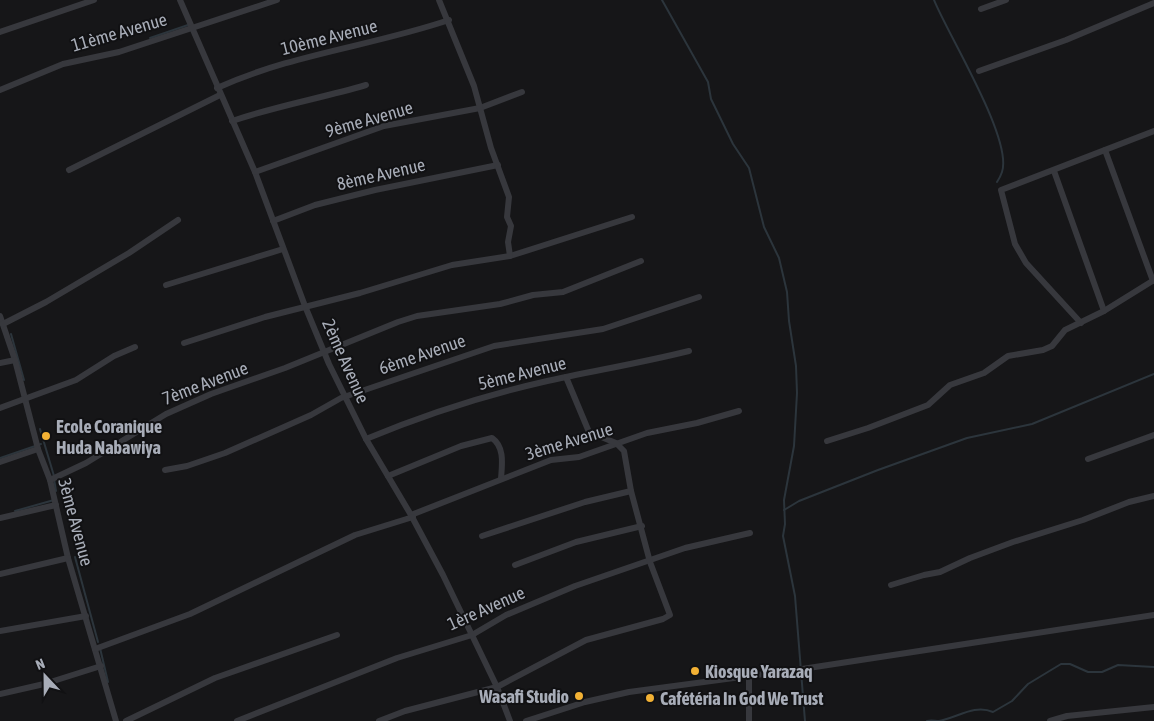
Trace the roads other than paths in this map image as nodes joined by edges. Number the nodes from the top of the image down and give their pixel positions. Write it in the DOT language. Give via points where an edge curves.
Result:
graph roads {
  1 [pos="94,0"];
  2 [pos="180,0"];
  3 [pos="277,0"];
  4 [pos="440,0"];
  5 [pos="1006,0"];
  6 [pos="1154,3"];
  7 [pos="981,9"];
  8 [pos="449,20"];
  9 [pos="192,28"];
  10 [pos="0,32"];
  11 [pos="979,71"];
  12 [pos="366,85"];
  13 [pos="0,90"];
  14 [pos="218,91"];
  15 [pos="522,92"];
  16 [pos="480,108"];
  17 [pos="232,121"];
  18 [pos="1154,131"];
  19 [pos="1105,150"];
  20 [pos="498,166"];
  21 [pos="70,170"];
  22 [pos="1054,171"];
  23 [pos="255,172"];
  24 [pos="632,216"];
  25 [pos="178,220"];
  26 [pos="273,220"];
  27 [pos="283,249"];
  28 [pos="510,256"];
  29 [pos="641,261"];
  30 [pos="1153,280"];
  31 [pos="166,286"];
  32 [pos="699,297"];
  33 [pos="305,306"];
  34 [pos="1104,311"];
  35 [pos="0,316"];
  36 [pos="1081,323"];
  37 [pos="3,324"];
  38 [pos="184,344"];
  39 [pos="135,347"];
  40 [pos="689,351"];
  41 [pos="324,352"];
  42 [pos="15,360"];
  43 [pos="0,363"];
  44 [pos="566,377"];
  45 [pos="344,397"];
  46 [pos="24,401"];
  47 [pos="0,408"];
  48 [pos="739,410"];
  49 [pos="1154,435"];
  50 [pos="366,439"];
  51 [pos="827,441"];
  52 [pos="616,443"];
  53 [pos="38,449"];
  54 [pos="1088,459"];
  55 [pos="0,462"];
  56 [pos="165,470"];
  57 [pos="388,476"];
  58 [pos="501,479"];
  59 [pos="50,480"];
  60 [pos="631,491"];
  61 [pos="1154,496"];
  62 [pos="56,505"];
  63 [pos="412,516"];
  64 [pos="0,518"];
  65 [pos="642,526"];
  66 [pos="750,532"];
  67 [pos="482,536"];
  68 [pos="68,558"];
  69 [pos="650,562"];
  70 [pos="515,565"];
  71 [pos="0,574"];
  72 [pos="891,585"];
  73 [pos="86,616"];
  74 [pos="1154,616"];
  75 [pos="0,631"];
  76 [pos="337,635"];
  77 [pos="472,635"];
  78 [pos="96,649"];
  79 [pos="101,666"];
  80 [pos="749,676"];
  81 [pos="497,686"];
  82 [pos="0,694"];
  83 [pos="1154,707"];
  84 [pos="116,721"];
  85 [pos="126,721"];
  86 [pos="237,721"];
  87 [pos="379,721"];
  88 [pos="510,721"];
  89 [pos="526,721"];
  90 [pos="750,721"];
  91 [pos="1050,721"];
  1 -- 10 [label="street"];
  2 -- 9 [label="street, 2ème Avenue"];
  3 -- 9 [label="street, 11ème Avenue"];
  4 -- 8 [label="street"];
  5 -- 7 [label="street"];
  6 -- 11 [label="street" via="1066,40"];
  8 -- 14 [label="street, 10ème Avenue" via="369,43 294,59"];
  8 -- 16 [label="street"];
  9 -- 13 [label="street, 11ème Avenue" via="119,52 63,64"];
  9 -- 14 [label="street, 2ème Avenue"];
  12 -- 17 [label="street"];
  14 -- 17 [label="street, 2ème Avenue"];
  14 -- 21 [label="street, 10ème Avenue"];
  15 -- 16 [label="street, 9ème Avenue"];
  16 -- 20 [label="street"];
  16 -- 23 [label="street, 9ème Avenue" via="391,124"];
  17 -- 23 [label="street, 2ème Avenue"];
  18 -- 19 [label="street"];
  19 -- 22 [label="street"];
  19 -- 30 [label="street"];
  20 -- 26 [label="street, 8ème Avenue" via="375,190 315,205"];
  20 -- 28 [label="street" via="509,197"];
  22 -- 34 [label="street"];
  22 -- 36 [label="street" via="1000,190 1012,237 1026,263"];
  23 -- 26 [label="street, 2ème Avenue"];
  24 -- 28 [label="street"];
  25 -- 37 [label="street" via="129,253"];
  26 -- 27 [label="street, 2ème Avenue"];
  27 -- 31 [label="street"];
  27 -- 33 [label="street, 2ème Avenue"];
  28 -- 33 [label="street" via="452,264"];
  29 -- 41 [label="street, 7ème Avenue" via="563,292 417,316"];
  30 -- 34 [label="street"];
  32 -- 45 [label="street, 6ème Avenue" via="604,329 501,344"];
  33 -- 38 [label="street"];
  33 -- 41 [label="street, 2ème Avenue"];
  34 -- 36 [label="street"];
  35 -- 37 [label="street, 3ème Avenue"];
  36 -- 51 [label="street" via="1065,330 1052,346 1008,356 984,373 950,385 928,405"];
  37 -- 42 [label="street, 3ème Avenue"];
  39 -- 46 [label="street" via="114,356 84,377"];
  40 -- 44 [label="street, 5ème Avenue"];
  41 -- 45 [label="street, 2ème Avenue"];
  41 -- 59 [label="street, 7ème Avenue" via="166,414 86,463"];
  42 -- 43 [label="street"];
  42 -- 46 [label="street, 3ème Avenue"];
  44 -- 50 [label="street, 5ème Avenue" via="460,404"];
  44 -- 52 [label="street" via="589,432"];
  45 -- 50 [label="street, 2ème Avenue"];
  45 -- 56 [label="street, 6ème Avenue" via="238,448 187,466"];
  46 -- 47 [label="street"];
  46 -- 53 [label="street, 3ème Avenue"];
  48 -- 52 [label="street, 3ème Avenue"];
  49 -- 54 [label="street"];
  50 -- 57 [label="street, 2ème Avenue"];
  52 -- 58 [label="street, 3ème Avenue" via="573,459 551,460"];
  52 -- 60 [label="street" via="624,450"];
  53 -- 55 [label="street"];
  53 -- 59 [label="street, 3ème Avenue"];
  57 -- 58 [label="street" via="461,446 492,438 497,442 503,460"];
  57 -- 63 [label="street, 2ème Avenue"];
  58 -- 63 [label="street, 3ème Avenue"];
  59 -- 62 [label="street, 3ème Avenue"];
  60 -- 65 [label="street"];
  60 -- 67 [label="street" via="585,502"];
  61 -- 72 [label="street" via="1013,542 940,572"];
  62 -- 64 [label="street"];
  62 -- 68 [label="street, 3ème Avenue"];
  63 -- 77 [label="street, 2ème Avenue"];
  63 -- 78 [label="street, 3ème Avenue" via="355,535 190,614"];
  65 -- 69 [label="street"];
  65 -- 70 [label="street" via="576,542"];
  66 -- 69 [label="street, 1ère Avenue" via="707,542"];
  68 -- 71 [label="street"];
  68 -- 73 [label="street, 3ème Avenue"];
  69 -- 77 [label="street, 1ère Avenue" via="551,595"];
  69 -- 81 [label="street" via="670,610 668,618 586,640"];
  73 -- 75 [label="street"];
  73 -- 78 [label="street, 3ème Avenue"];
  74 -- 80 [label="street"];
  76 -- 85 [label="street" via="216,678"];
  77 -- 81 [label="street, 2ème Avenue"];
  77 -- 86 [label="street, 1ère Avenue" via="397,658"];
  78 -- 79 [label="street, 3ème Avenue"];
  79 -- 82 [label="street"];
  79 -- 84 [label="street, 3ème Avenue"];
  80 -- 89 [label="street" via="608,696"];
  80 -- 90 [label="street"];
  81 -- 87 [label="street"];
  81 -- 88 [label="street, 2ème Avenue"];
  83 -- 91 [label="street" via="1067,716"];
}
